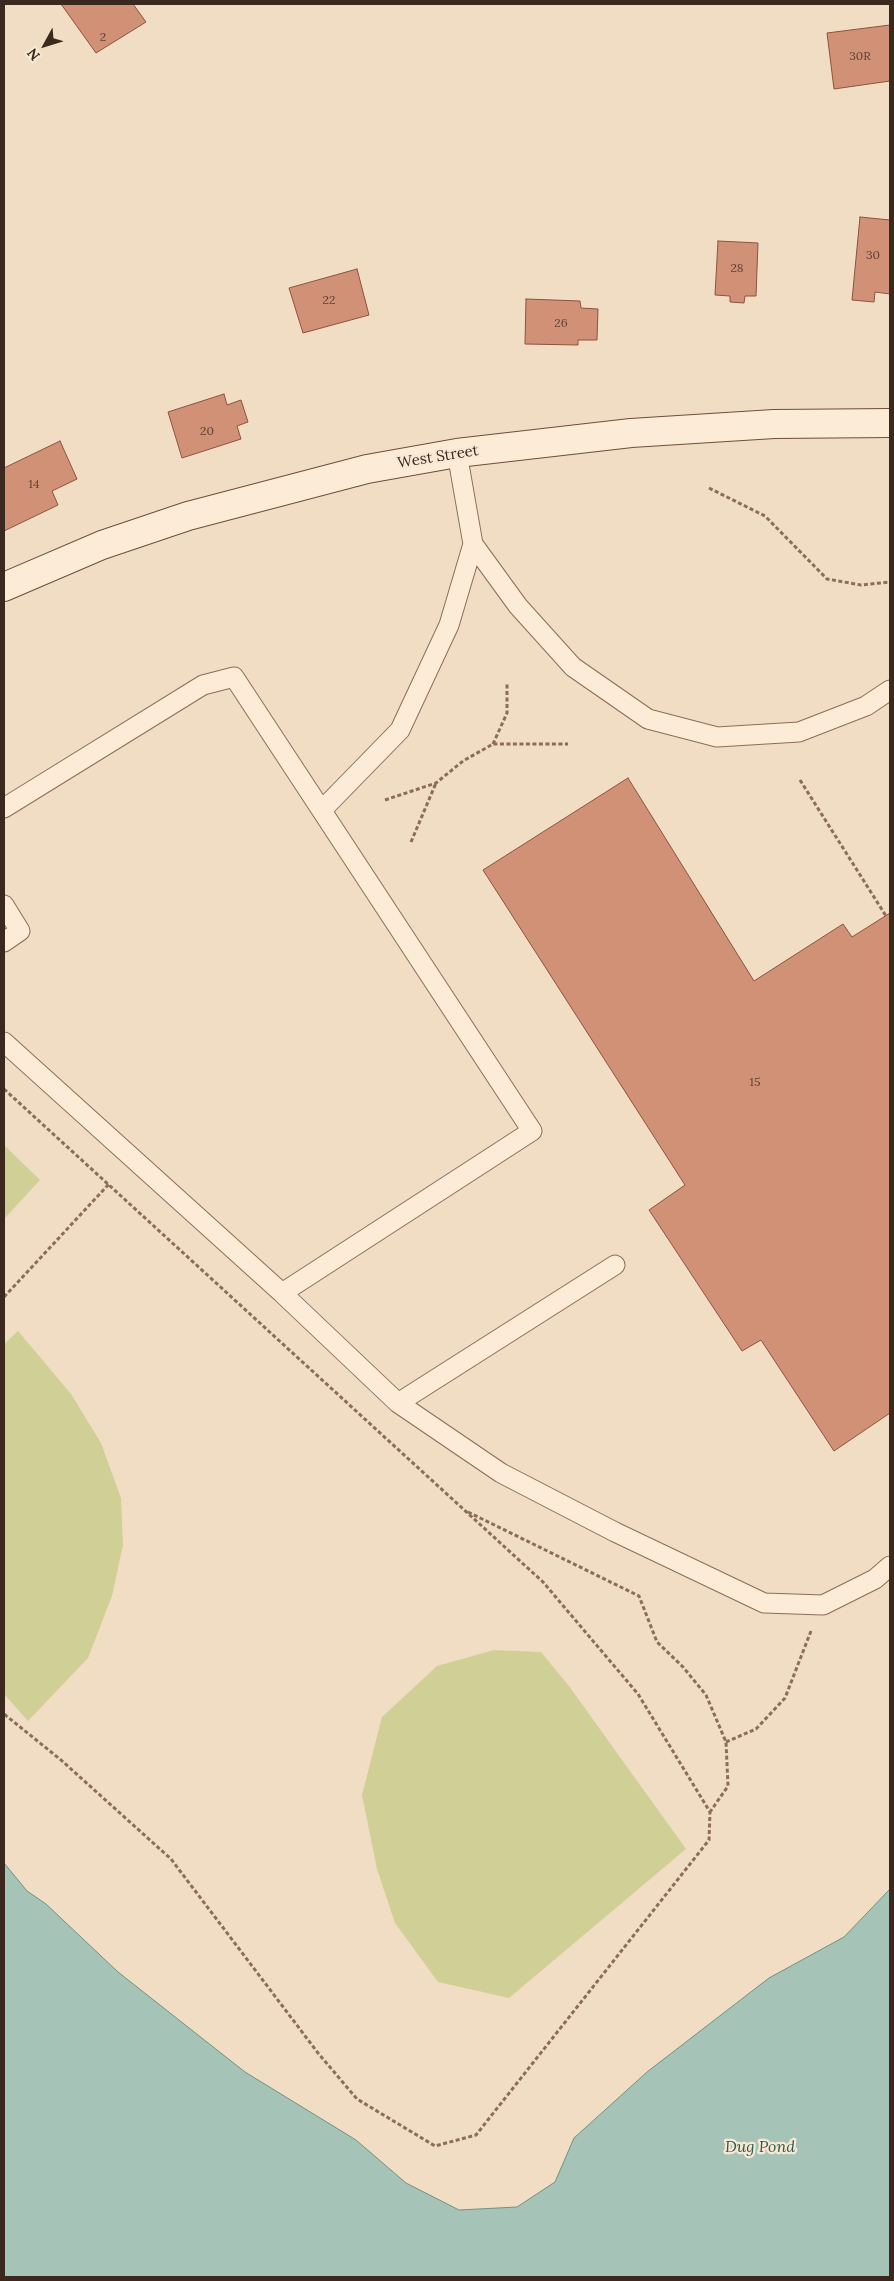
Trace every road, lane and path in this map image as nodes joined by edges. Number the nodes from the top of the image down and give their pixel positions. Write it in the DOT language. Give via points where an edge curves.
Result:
graph roads {
  1 [pos="890,423"];
  2 [pos="457,453"];
  3 [pos="709,488"];
  4 [pos="473,544"];
  5 [pos="890,582"];
  6 [pos="4,587"];
  7 [pos="507,684"];
  8 [pos="890,690"];
  9 [pos="493,744"];
  10 [pos="568,744"];
  11 [pos="800,780"];
  12 [pos="436,783"];
  13 [pos="384,800"];
  14 [pos="4,808"];
  15 [pos="322,810"];
  16 [pos="411,842"];
  17 [pos="4,905"];
  18 [pos="886,916"];
  19 [pos="4,942"];
  20 [pos="4,1042"];
  21 [pos="4,1089"];
  22 [pos="109,1184"];
  23 [pos="615,1265"];
  24 [pos="282,1293"];
  25 [pos="4,1297"];
  26 [pos="398,1403"];
  27 [pos="463,1509"];
  28 [pos="890,1566"];
  29 [pos="812,1629"];
  30 [pos="4,1714"];
  31 [pos="726,1742"];
  32 [pos="710,1812"];
  1 -- 2 [label="street, West Street" via="707,427"];
  2 -- 4 [label="lane"];
  2 -- 6 [label="street, West Street" via="367,469 188,516 102,545"];
  3 -- 5 [label="path" via="765,516 827,579 861,585"];
  4 -- 8 [label="lane" via="518,606 573,667 648,719 717,737 799,732 866,706"];
  4 -- 15 [label="lane" via="449,625 400,730"];
  7 -- 9 [label="path" via="507,713"];
  9 -- 10 [label="path"];
  9 -- 12 [label="path" via="463,761"];
  11 -- 18 [label="path"];
  12 -- 13 [label="path"];
  12 -- 16 [label="path"];
  14 -- 15 [label="lane" via="203,685 234,677"];
  15 -- 24 [label="lane" via="532,1131"];
  17 -- 19 [label="lane" via="20,930"];
  20 -- 24 [label="lane"];
  21 -- 22 [label="path"];
  22 -- 25 [label="path"];
  22 -- 27 [label="path"];
  23 -- 26 [label="lane"];
  24 -- 26 [label="lane"];
  26 -- 28 [label="lane" via="501,1473 764,1603 823,1605 875,1579"];
  27 -- 31 [label="path" via="639,1596 657,1642 706,1694"];
  27 -- 32 [label="path" via="543,1582 638,1694"];
  29 -- 31 [label="path" via="785,1698 756,1729"];
  30 -- 32 [label="path" via="61,1760 171,1860 357,2100 435,2146 476,2134 709,1840"];
  31 -- 32 [label="path" via="728,1786"];
}
